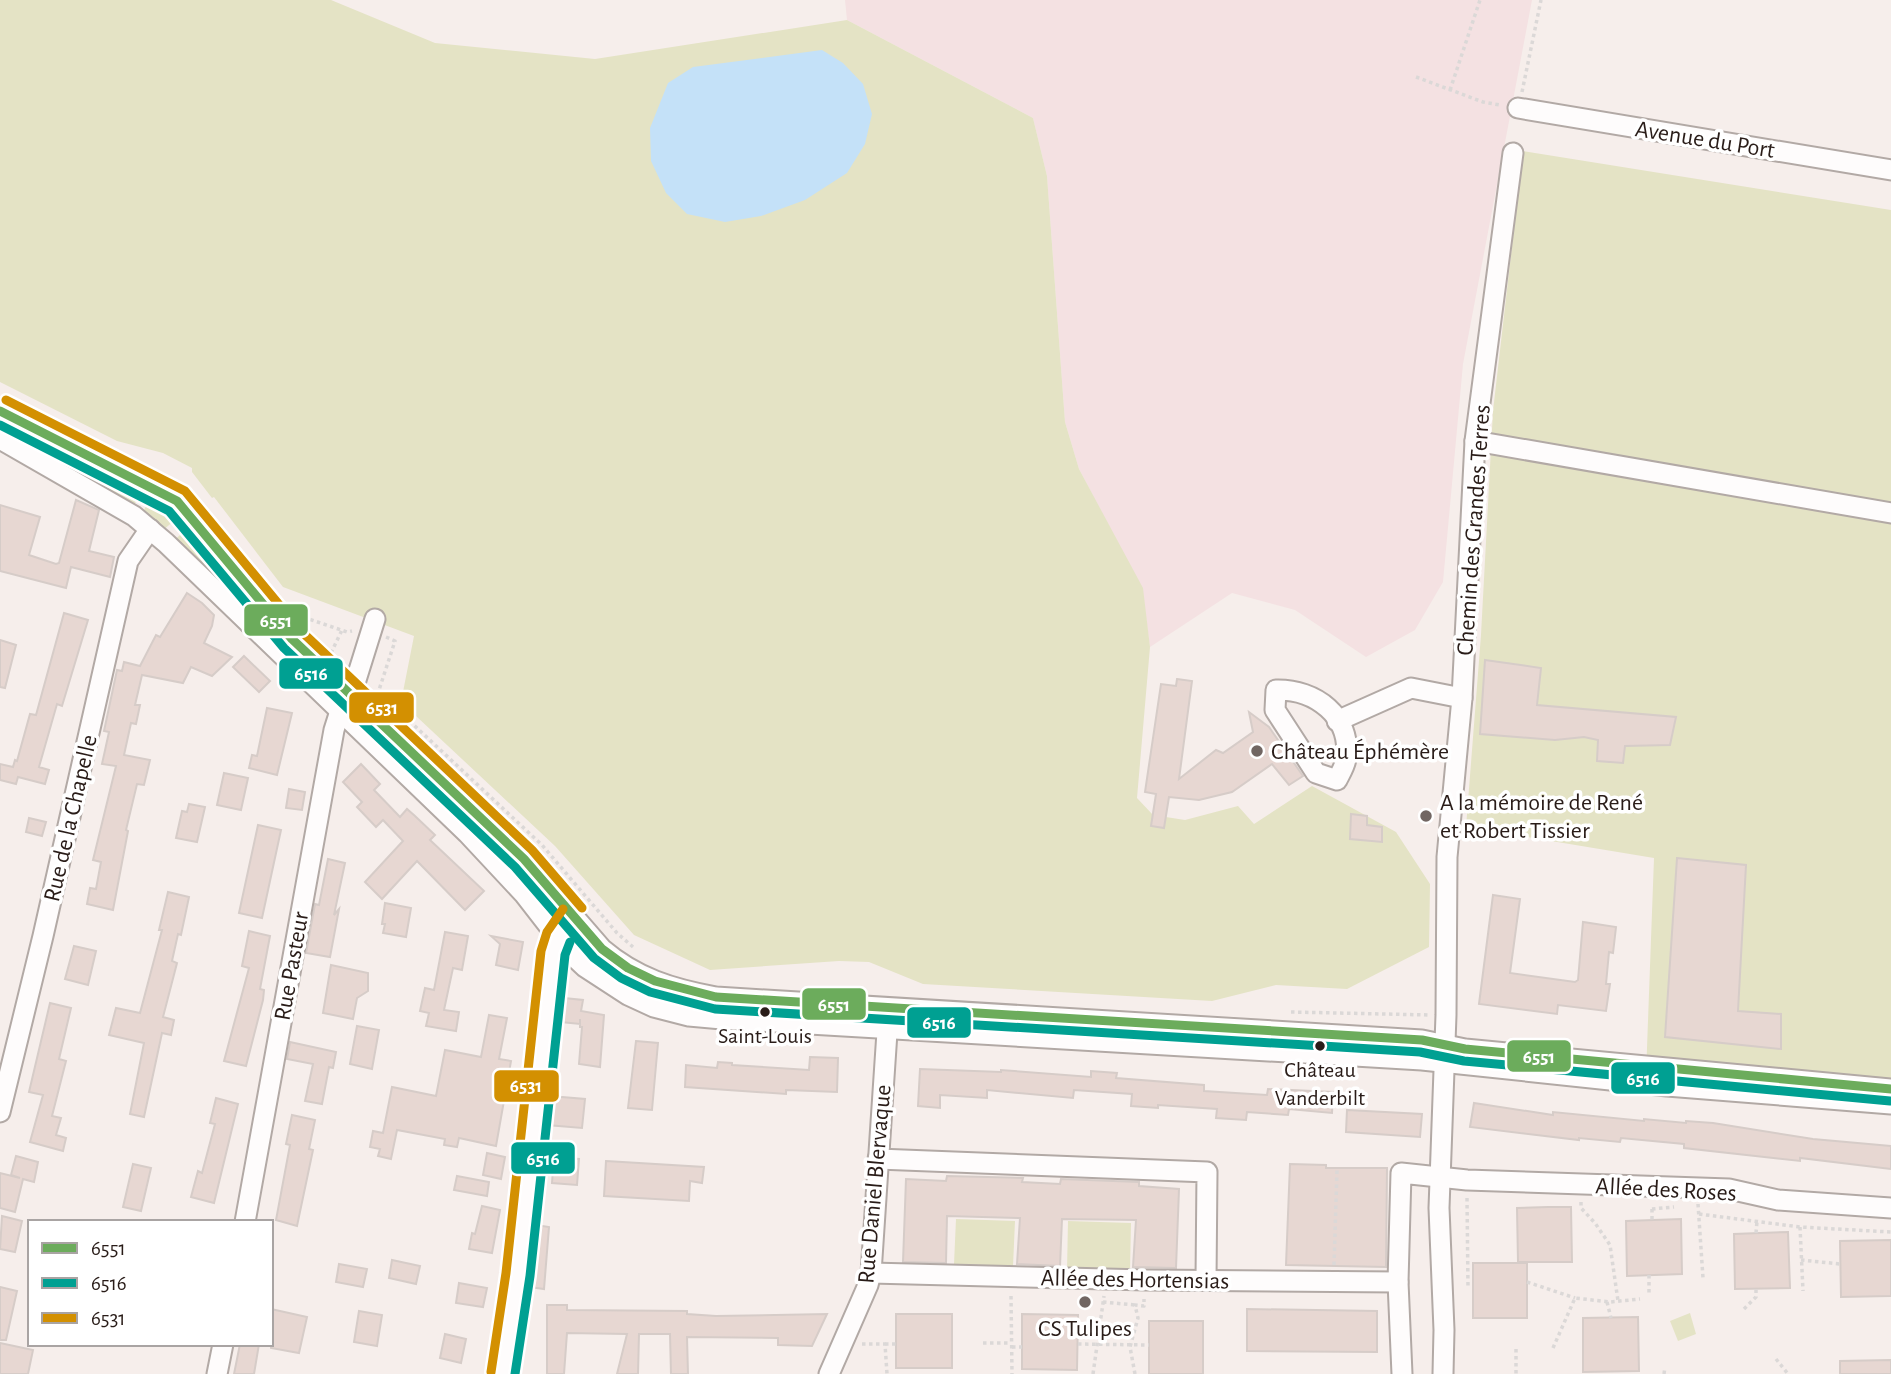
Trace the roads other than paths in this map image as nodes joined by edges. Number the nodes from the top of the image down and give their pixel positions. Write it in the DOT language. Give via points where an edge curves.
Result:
graph roads {
  1 [pos="1518,108"];
  2 [pos="1513,153"];
  3 [pos="1891,170"];
  4 [pos="0,411"];
  5 [pos="0,439"];
  6 [pos="1475,441"];
  7 [pos="1891,513"];
  8 [pos="150,529"];
  9 [pos="378,627"];
  10 [pos="1462,698"];
  11 [pos="346,704"];
  12 [pos="1337,721"];
  13 [pos="573,916"];
  14 [pos="558,938"];
  15 [pos="889,1008"];
  16 [pos="887,1029"];
  17 [pos="1444,1055"];
  18 [pos="1891,1089"];
  19 [pos="1891,1104"];
  20 [pos="0,1112"];
  21 [pos="878,1159"];
  22 [pos="1432,1177"];
  23 [pos="1891,1208"];
  24 [pos="245,1220"];
  25 [pos="871,1273"];
  26 [pos="1206,1280"];
  27 [pos="1398,1282"];
  28 [pos="223,1346"];
  29 [pos="217,1374"];
  30 [pos="503,1374"];
  31 [pos="829,1374"];
  32 [pos="1402,1374"];
  33 [pos="1443,1374"];
  1 -- 3 [label="street, Avenue du Port"];
  2 -- 6 [label="street, Chemin des Grandes Terres"];
  4 -- 11 [label="street" via="177,501"];
  5 -- 8 [label="street"];
  6 -- 7 [label="street"];
  6 -- 10 [label="street, Chemin des Grandes Terres"];
  8 -- 11 [label="street"];
  8 -- 20 [label="street, Rue de la Chapelle" via="128,561"];
  9 -- 11 [label="street, Rue Pasteur"];
  10 -- 12 [label="street" via="1411,688"];
  10 -- 17 [label="street, Chemin des Grandes Terres" via="1447,857"];
  11 -- 13 [label="street" via="524,859"];
  11 -- 14 [label="street" via="524,894"];
  11 -- 24 [label="street, Rue Pasteur" via="334,730"];
  12 -- 12 [label="street" via="1344,734 1346,761 1337,780 1316,773 1275,710 1276,690 1312,695"];
  13 -- 14 [label="street"];
  13 -- 15 [label="street" via="617,961 665,986 716,997"];
  14 -- 16 [label="street" via="607,983 673,1012"];
  14 -- 30 [label="street"];
  15 -- 16 [label="street, Rue Daniel Blervaque"];
  15 -- 17 [label="street" via="1422,1040"];
  16 -- 17 [label="street" via="1322,1054"];
  16 -- 21 [label="street, Rue Daniel Blervaque"];
  17 -- 18 [label="street" via="1549,1058"];
  17 -- 19 [label="street" via="1680,1088"];
  17 -- 22 [label="street, Chemin des Grandes Terres"];
  21 -- 25 [label="street, Rue Daniel Blervaque"];
  21 -- 26 [label="street" via="1208,1172"];
  22 -- 23 [label="street, Allée des Roses" via="1729,1189 1778,1200"];
  22 -- 27 [label="street" via="1401,1173"];
  22 -- 33 [label="street, Chemin des Grandes Terres"];
  25 -- 26 [label="street, Allée des Hortensias"];
  25 -- 31 [label="street, Rue Daniel Blervaque"];
  26 -- 27 [label="street, Allée des Hortensias"];
  27 -- 32 [label="street"];
  28 -- 29 [label="street"];
}
